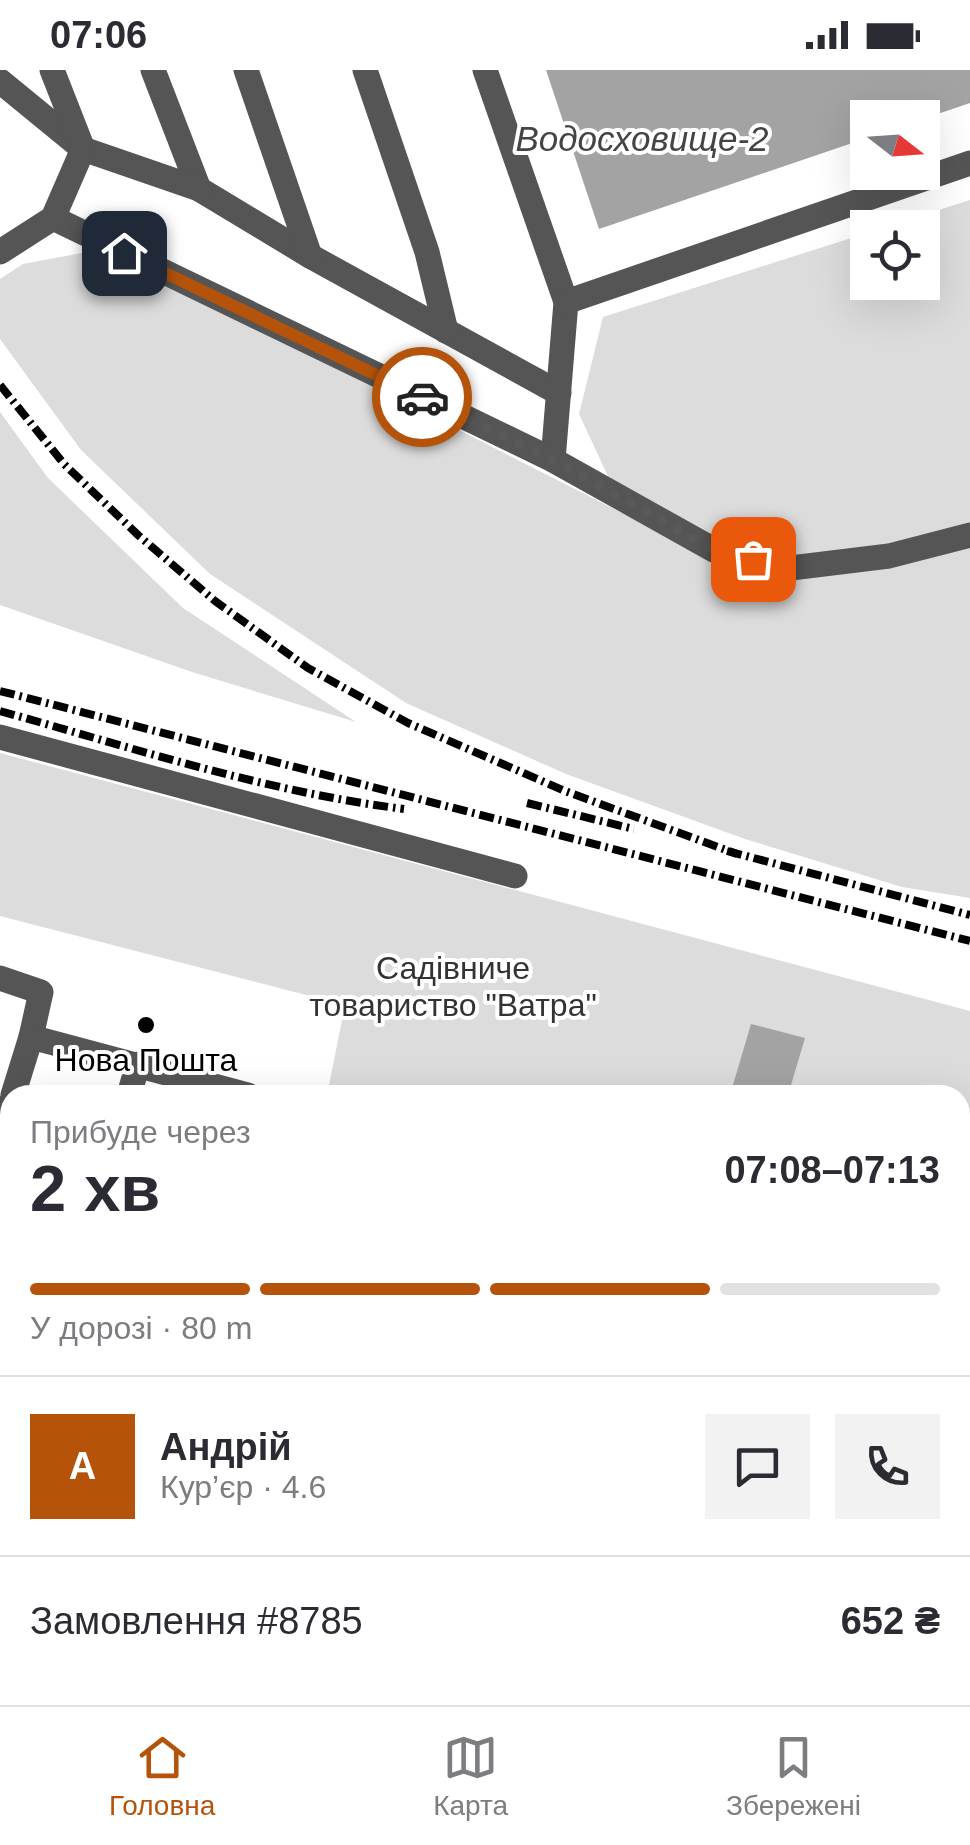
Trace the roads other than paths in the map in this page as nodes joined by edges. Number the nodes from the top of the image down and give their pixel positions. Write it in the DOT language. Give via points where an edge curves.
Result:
graph roads {
  1 [pos="52,70"];
  2 [pos="153,70"];
  3 [pos="246,70"];
  4 [pos="365,70"];
  5 [pos="485,70"];
  6 [pos="0,80"];
  7 [pos="83,148"];
  8 [pos="970,164"];
  9 [pos="200,189"];
  10 [pos="52,218"];
  11 [pos="0,252"];
  12 [pos="310,256"];
  13 [pos="566,302"];
  14 [pos="446,330"];
  15 [pos="558,392"];
  16 [pos="554,460"];
  17 [pos="970,536"];
  18 [pos="0,737"];
  19 [pos="516,876"];
  20 [pos="0,978"];
  21 [pos="31,1037"];
  22 [pos="138,1064"];
  23 [pos="16,1085"];
  24 [pos="132,1085"];
  25 [pos="213,1085"];
  1 -- 7 [label="lane"];
  2 -- 9 [label="lane"];
  3 -- 12 [label="lane"];
  4 -- 14 [label="lane" via="428,252"];
  5 -- 13 [label="lane"];
  6 -- 7 [label="lane"];
  7 -- 9 [label="lane"];
  7 -- 10 [label="lane"];
  8 -- 13 [label="lane"];
  9 -- 12 [label="lane"];
  10 -- 11 [label="lane"];
  10 -- 16 [label="lane"];
  12 -- 14 [label="lane"];
  13 -- 15 [label="lane"];
  14 -- 15 [label="lane"];
  15 -- 16 [label="lane"];
  16 -- 17 [label="lane" via="714,550 791,568 890,556"];
  18 -- 19 [label="lane"];
  20 -- 21 [label="lane" via="41,992"];
  21 -- 22 [label="lane"];
  21 -- 23 [label="lane"];
  22 -- 24 [label="lane"];
  22 -- 25 [label="lane"];
}
